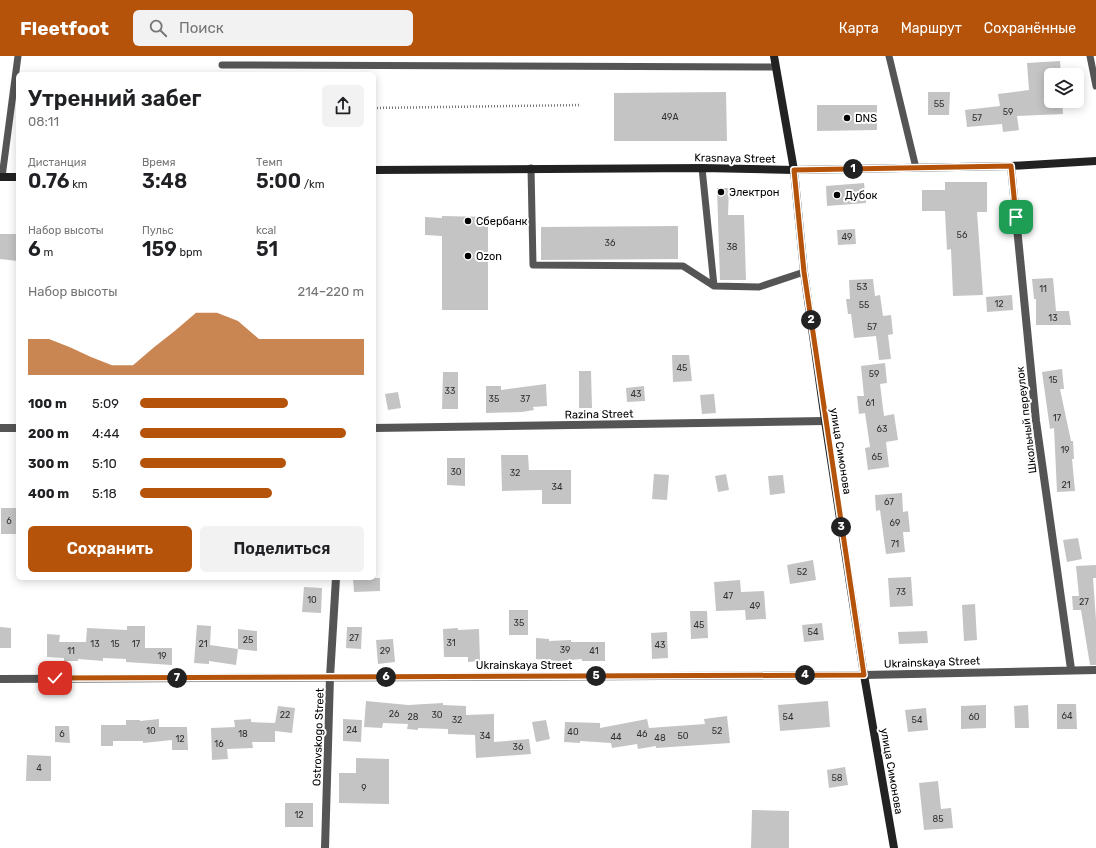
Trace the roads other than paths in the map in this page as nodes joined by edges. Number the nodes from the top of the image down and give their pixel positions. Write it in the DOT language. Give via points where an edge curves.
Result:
graph roads {
  1 [pos="18,56"];
  2 [pos="774,56"];
  3 [pos="889,56"];
  4 [pos="1090,56"];
  5 [pos="222,65"];
  6 [pos="775,67"];
  7 [pos="1096,86"];
  8 [pos="1096,161"];
  9 [pos="1011,166"];
  10 [pos="531,168"];
  11 [pos="702,168"];
  12 [pos="916,168"];
  13 [pos="376,170"];
  14 [pos="794,170"];
  15 [pos="1,177"];
  16 [pos="16,177"];
  17 [pos="804,272"];
  18 [pos="714,286"];
  19 [pos="825,421"];
  20 [pos="0,428"];
  21 [pos="16,428"];
  22 [pos="376,428"];
  23 [pos="336,580"];
  24 [pos="1072,669"];
  25 [pos="1096,670"];
  26 [pos="864,675"];
  27 [pos="330,677"];
  28 [pos="0,679"];
  29 [pos="325,848"];
  30 [pos="894,848"];
  1 -- 15 [label="lane"];
  2 -- 6 [label="street, улица Симонова"];
  3 -- 12 [label="lane"];
  4 -- 7 [label="lane"];
  5 -- 6 [label="lane"];
  6 -- 14 [label="street, улица Симонова"];
  8 -- 9 [label="street, Krasnaya Street"];
  9 -- 12 [label="street, Krasnaya Street"];
  9 -- 24 [label="street, Школьный переулок" via="1036,421"];
  10 -- 11 [label="street, Krasnaya Street"];
  10 -- 13 [label="street, Krasnaya Street"];
  10 -- 18 [label="lane" via="533,265 683,266"];
  11 -- 14 [label="street, Krasnaya Street"];
  11 -- 18 [label="lane"];
  12 -- 14 [label="street, Krasnaya Street"];
  14 -- 17 [label="street, улица Симонова"];
  15 -- 16 [label="street"];
  17 -- 18 [label="lane" via="759,287"];
  17 -- 19 [label="street, улица Симонова"];
  19 -- 22 [label="street, Razina Street"];
  19 -- 26 [label="street, улица Симонова"];
  20 -- 21 [label="street"];
  23 -- 27 [label="street, Ostrovskogo Street"];
  24 -- 25 [label="street, Ukrainskaya Street"];
  24 -- 26 [label="street, Ukrainskaya Street"];
  26 -- 27 [label="street, Ukrainskaya Street"];
  26 -- 30 [label="street, улица Симонова"];
  27 -- 28 [label="street, Ukrainskaya Street"];
  27 -- 29 [label="street, Ostrovskogo Street"];
}
